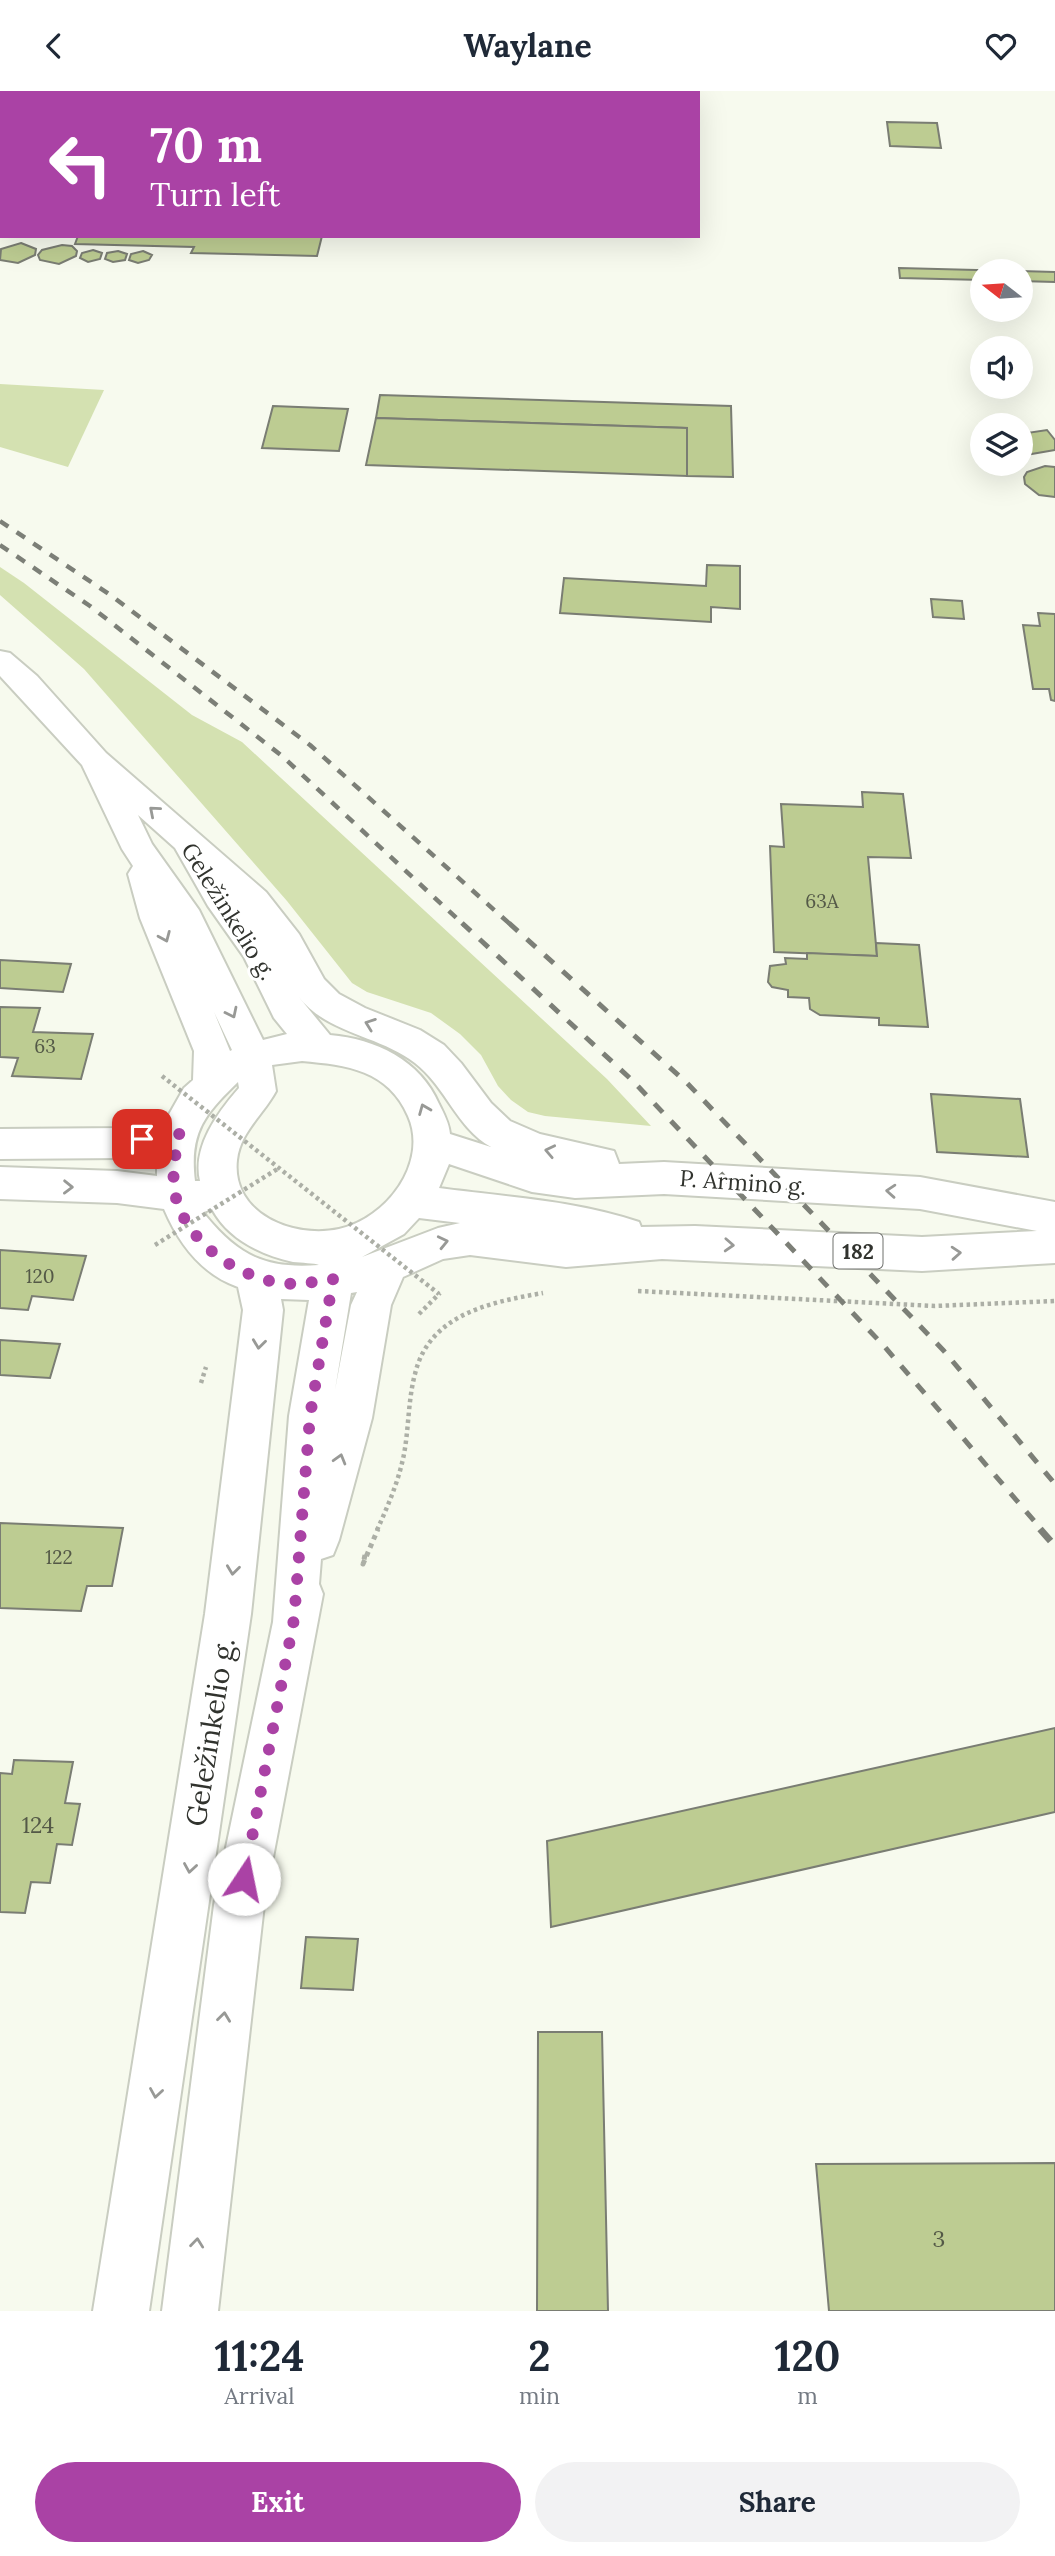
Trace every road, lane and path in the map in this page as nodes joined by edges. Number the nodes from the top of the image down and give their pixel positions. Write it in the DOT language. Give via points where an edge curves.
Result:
graph roads {
  1 [pos="0,660"];
  2 [pos="95,760"];
  3 [pos="187,840"];
  4 [pos="138,849"];
  5 [pos="318,1046"];
  6 [pos="253,1057"];
  7 [pos="162,1076"];
  8 [pos="211,1083"];
  9 [pos="180,1130"];
  10 [pos="0,1144"];
  11 [pos="433,1144"];
  12 [pos="279,1168"];
  13 [pos="664,1178"];
  14 [pos="0,1183"];
  15 [pos="175,1193"];
  16 [pos="227,1202"];
  17 [pos="413,1202"];
  18 [pos="1055,1218"];
  19 [pos="148,1238"];
  20 [pos="661,1242"];
  21 [pos="155,1245"];
  22 [pos="1055,1246"];
  23 [pos="161,1254"];
  24 [pos="340,1262"];
  25 [pos="388,1266"];
  26 [pos="256,1277"];
  27 [pos="452,1288"];
  28 [pos="630,1291"];
  29 [pos="551,1292"];
  30 [pos="439,1294"];
  31 [pos="1055,1301"];
  32 [pos="415,1318"];
  33 [pos="208,1362"];
  34 [pos="201,1383"];
  35 [pos="367,1538"];
  36 [pos="294,1619"];
  37 [pos="121,2311"];
  38 [pos="190,2311"];
  1 -- 2 [label="main road, Geležinkelio g."];
  3 -- 2 [label="main road, Geležinkelio g., one-way"];
  2 -- 4 [label="main road, Geležinkelio g."];
  3 -- 5 [label="main road, Geležinkelio g." via="258,951 286,1008"];
  13 -- 3 [label="main road, one-way" via="540,1149 488,1126 452,1075 422,1049 393,1032 338,1011 314,993 286,942 242,885"];
  4 -- 6 [label="main road, Geležinkelio g., one-way" via="182,910"];
  4 -- 8 [label="main road, Geležinkelio g., one-way" via="157,918 212,1051"];
  5 -- 6 [label="main road"];
  11 -- 5 [label="main road, one-way" via="426,1107 396,1070 351,1050"];
  6 -- 8 [label="main road"];
  6 -- 16 [label="main road" via="258,1091 237,1116 218,1159"];
  7 -- 12 [label="path, bridge"];
  8 -- 9 [label="main road"];
  9 -- 10 [label="main road" via="123,1143"];
  9 -- 15 [label="main road" via="173,1163"];
  11 -- 13 [label="main road, P. Armino g." via="532,1176 575,1182"];
  11 -- 17 [label="main road" via="428,1173"];
  12 -- 21 [label="path, bridge"];
  12 -- 30 [label="path, bridge"];
  18 -- 13 [label="main road, P. Armino g., one-way" via="920,1193"];
  14 -- 15 [label="main road, one-way"];
  15 -- 16 [label="main road"];
  15 -- 26 [label="main road" via="181,1213 206,1246"];
  16 -- 24 [label="main road" via="242,1221 270,1239"];
  17 -- 20 [label="main road, 182" via="568,1221"];
  17 -- 24 [label="main road"];
  19 -- 21 [label="path"];
  20 -- 22 [label="main road, 182, one-way" via="925,1255"];
  25 -- 20 [label="main road, one-way" via="428,1246 457,1239 566,1250"];
  21 -- 23 [label="path"];
  24 -- 25 [label="main road"];
  24 -- 26 [label="main road" via="303,1284"];
  24 -- 36 [label="main road" via="310,1416"];
  36 -- 25 [label="main road, one-way" via="351,1418 370,1305"];
  26 -- 37 [label="main road, Geležinkelio g., one-way" via="263,1310 228,1614"];
  27 -- 30 [label="path"];
  28 -- 31 [label="path" via="935,1306"];
  29 -- 35 [label="path" via="462,1314 438,1329 418,1362 401,1464 363,1564"];
  30 -- 32 [label="path"];
  33 -- 34 [label="path"];
  38 -- 36 [label="main road, one-way" via="239,1905"];
}
